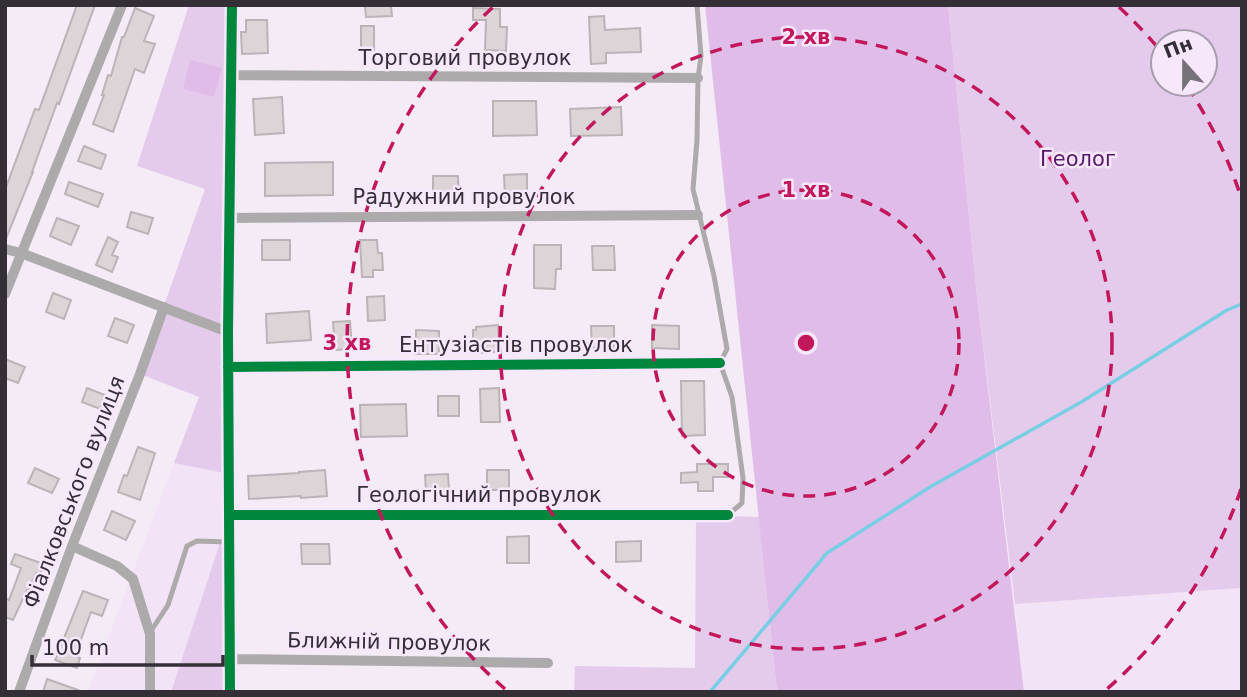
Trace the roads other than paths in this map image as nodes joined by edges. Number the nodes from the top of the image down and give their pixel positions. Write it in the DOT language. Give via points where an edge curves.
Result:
graph roads {
  1 [pos="121,5"];
  2 [pos="232,5"];
  3 [pos="697,5"];
  4 [pos="232,75"];
  5 [pos="698,78"];
  6 [pos="698,215"];
  7 [pos="230,218"];
  8 [pos="5,249"];
  9 [pos="21,253"];
  10 [pos="5,295"];
  11 [pos="164,307"];
  12 [pos="228,332"];
  13 [pos="720,363"];
  14 [pos="228,367"];
  15 [pos="229,515"];
  16 [pos="729,515"];
  17 [pos="229,542"];
  18 [pos="72,546"];
  19 [pos="150,634"];
  20 [pos="229,659"];
  21 [pos="548,663"];
  22 [pos="19,692"];
  23 [pos="150,692"];
  24 [pos="230,692"];
  1 -- 9 [label="street"];
  2 -- 4 [label="street"];
  3 -- 5 [label="lane"];
  4 -- 5 [label="street, Торговий провулок"];
  4 -- 7 [label="street"];
  5 -- 6 [label="lane" via="693,189"];
  6 -- 7 [label="street, Радужний провулок"];
  6 -- 13 [label="lane" via="727,349"];
  7 -- 12 [label="street"];
  8 -- 9 [label="street"];
  9 -- 10 [label="street"];
  9 -- 11 [label="street"];
  11 -- 12 [label="street"];
  11 -- 18 [label="street, Фіалковського вулиця"];
  12 -- 14 [label="street"];
  13 -- 14 [label="street, Ентузіастів провулок"];
  13 -- 16 [label="lane" via="732,397 743,478 742,503"];
  14 -- 15 [label="street"];
  15 -- 16 [label="street, Геологічний провулок"];
  15 -- 17 [label="street"];
  17 -- 19 [label="lane" via="197,541 187,546 168,605"];
  17 -- 20 [label="street"];
  18 -- 19 [label="street" via="117,566 133,579"];
  18 -- 22 [label="street, Фіалковського вулиця"];
  19 -- 23 [label="street"];
  20 -- 21 [label="street, Ближній провулок"];
  20 -- 24 [label="street"];
}
